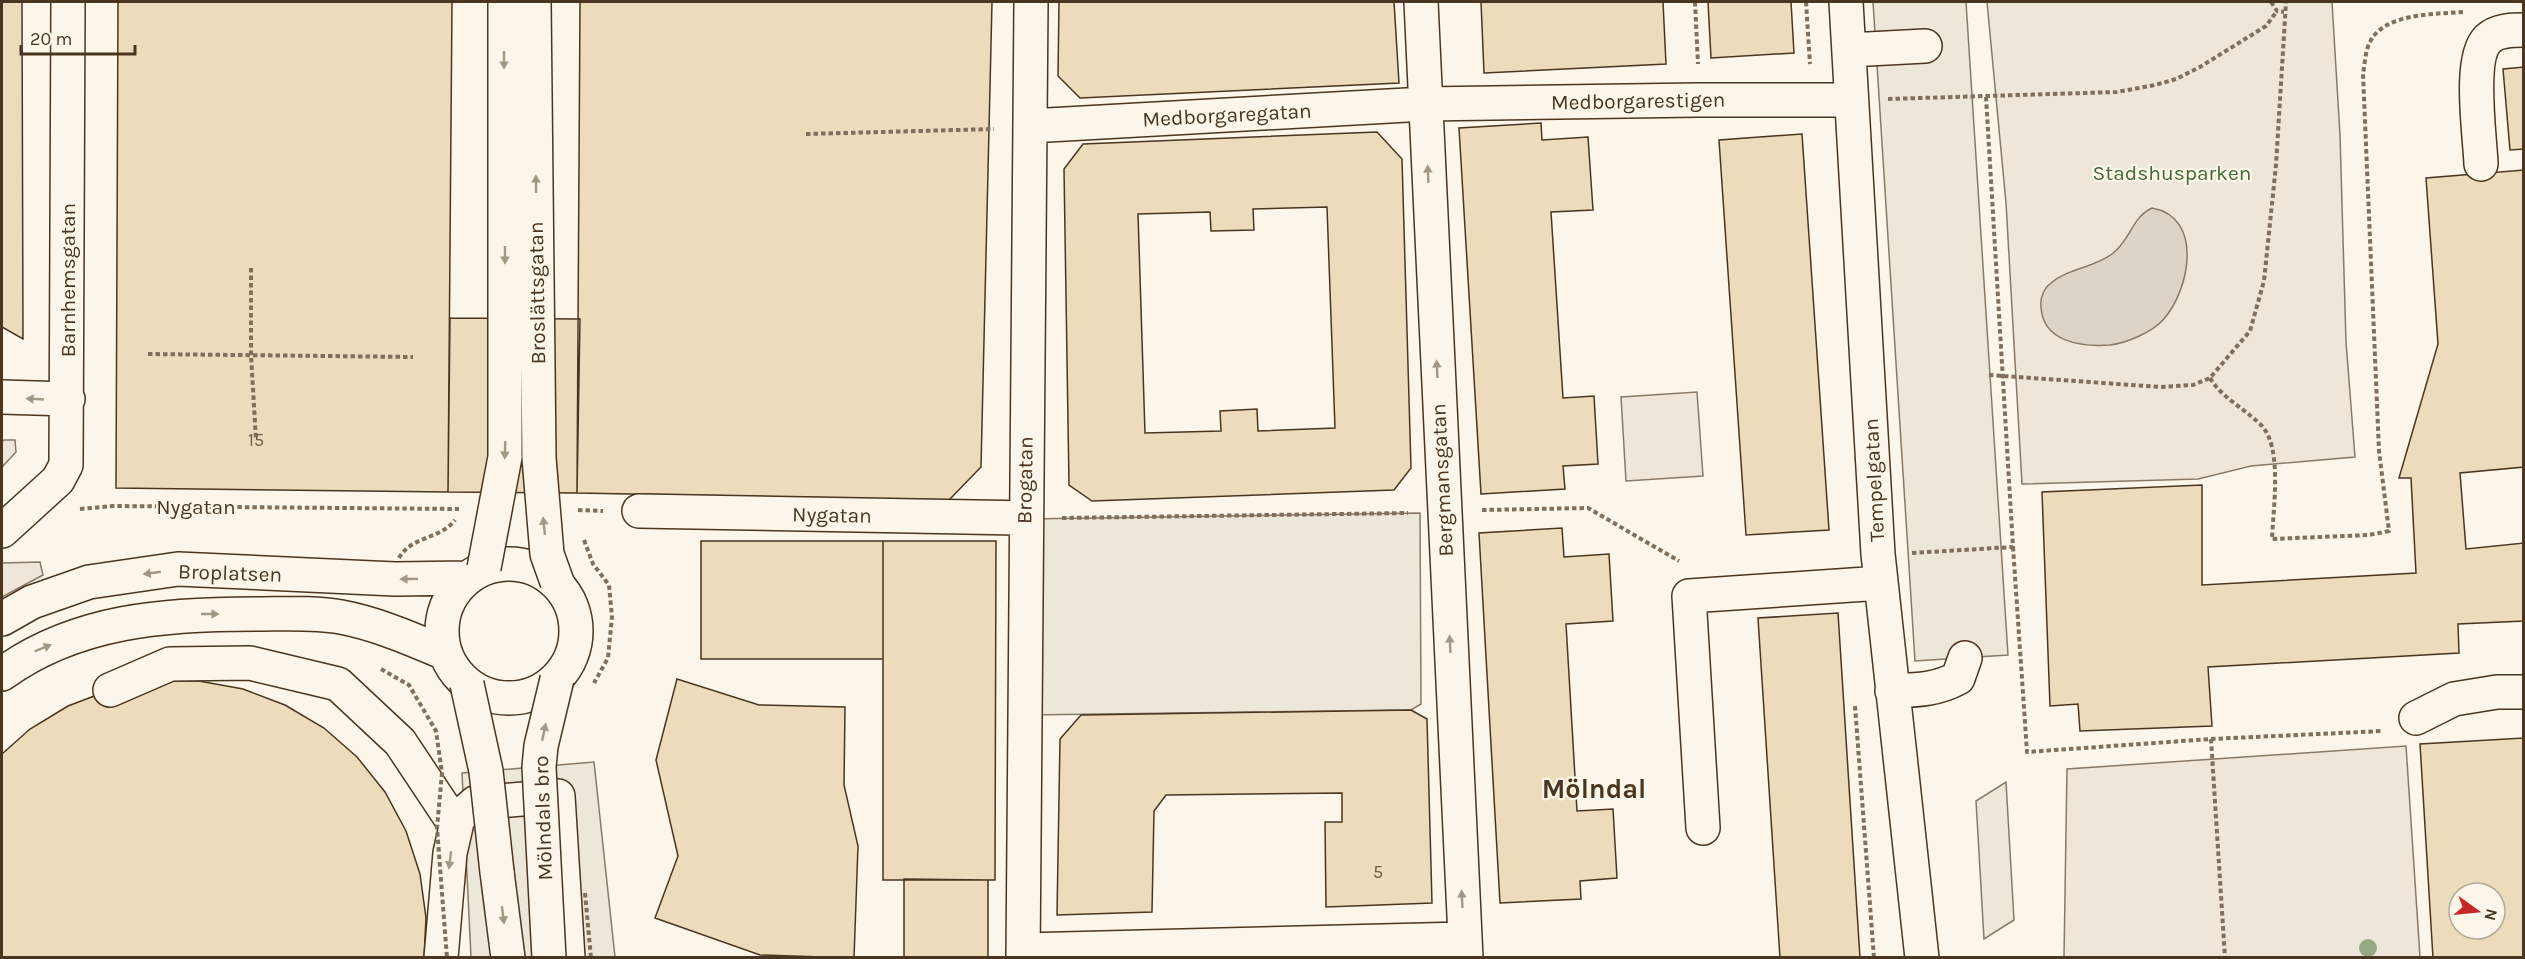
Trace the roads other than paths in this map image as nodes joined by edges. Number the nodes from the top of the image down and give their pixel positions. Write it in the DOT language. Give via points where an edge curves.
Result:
graph roads {
  1 [pos="68,2"];
  2 [pos="504,2"];
  3 [pos="534,2"];
  4 [pos="1030,2"];
  5 [pos="1421,2"];
  6 [pos="1846,2"];
  7 [pos="2523,30"];
  8 [pos="1925,46"];
  9 [pos="1849,50"];
  10 [pos="1851,100"];
  11 [pos="1425,104"];
  12 [pos="1030,126"];
  13 [pos="2481,164"];
  14 [pos="2,397"];
  15 [pos="68,399"];
  16 [pos="639,511"];
  17 [pos="1024,519"];
  18 [pos="2,531"];
  19 [pos="1880,569"];
  20 [pos="476,573"];
  21 [pos="557,582"];
  22 [pos="2,619"];
  23 [pos="445,653"];
  24 [pos="1965,658"];
  25 [pos="2,674"];
  26 [pos="557,679"];
  27 [pos="467,684"];
  28 [pos="110,690"];
  29 [pos="1892,691"];
  30 [pos="2523,692"];
  31 [pos="2416,718"];
  32 [pos="456,826"];
  33 [pos="1703,828"];
  34 [pos="1465,948"];
  35 [pos="1023,954"];
  36 [pos="441,957"];
  37 [pos="508,957"];
  38 [pos="549,957"];
  39 [pos="568,957"];
  40 [pos="1922,957"];
  1 -- 15 [label="street, Barnhemsgatan"];
  2 -- 20 [label="street, Broslättsgatan, one-way, bridge" via="505,457"];
  21 -- 3 [label="street, Broslättsgatan, one-way, bridge" via="547,554 539,458"];
  4 -- 12 [label="street, Brogatan"];
  5 -- 11 [label="street, Bergmansgatan"];
  6 -- 9 [label="street, Tempelgatan"];
  7 -- 13 [label="street" via="2505,30 2488,39 2479,53"];
  8 -- 9 [label="street"];
  9 -- 10 [label="street, Tempelgatan"];
  10 -- 11 [label="street, Medborgarestigen"];
  10 -- 19 [label="street, Tempelgatan"];
  11 -- 12 [label="street, Medborgaregatan"];
  34 -- 11 [label="street, Bergmansgatan, one-way"];
  12 -- 17 [label="street, Brogatan"];
  15 -- 14 [label="street, one-way"];
  15 -- 18 [label="street, Barnhemsgatan" via="66,465 58,480"];
  16 -- 17 [label="street, Nygatan"];
  17 -- 35 [label="street, Brogatan" via="1027,715"];
  19 -- 29 [label="street, Tempelgatan"];
  19 -- 33 [label="street" via="1689,596"];
  20 -- 21 [label="street" via="503,564 522,564"];
  20 -- 22 [label="street, Broplatsen, one-way" via="395,579 178,569 89,582 32,602"];
  20 -- 23 [label="street" via="456,590 445,612"];
  21 -- 26 [label="street" via="570,600 576,631 570,662"];
  25 -- 23 [label="street, Broplatsen, one-way" via="29,654 90,631 185,614 340,617 389,630"];
  23 -- 27 [label="street" via="453,670"];
  24 -- 29 [label="street" via="1958,678 1945,685 1928,690"];
  26 -- 27 [label="street" via="542,691 523,698 503,699"];
  38 -- 26 [label="street, Mölndals bro, one-way, bridge" via="539,767"];
  27 -- 37 [label="street, one-way, bridge" via="486,771"];
  28 -- 32 [label="street" via="170,664 250,663 338,684 400,742"];
  29 -- 40 [label="street, Tempelgatan"];
  30 -- 31 [label="street" via="2454,699"];
  32 -- 36 [label="street, one-way"];
  32 -- 39 [label="street" via="458,818 476,803 558,796"];
  34 -- 35 [label="street"];
}
